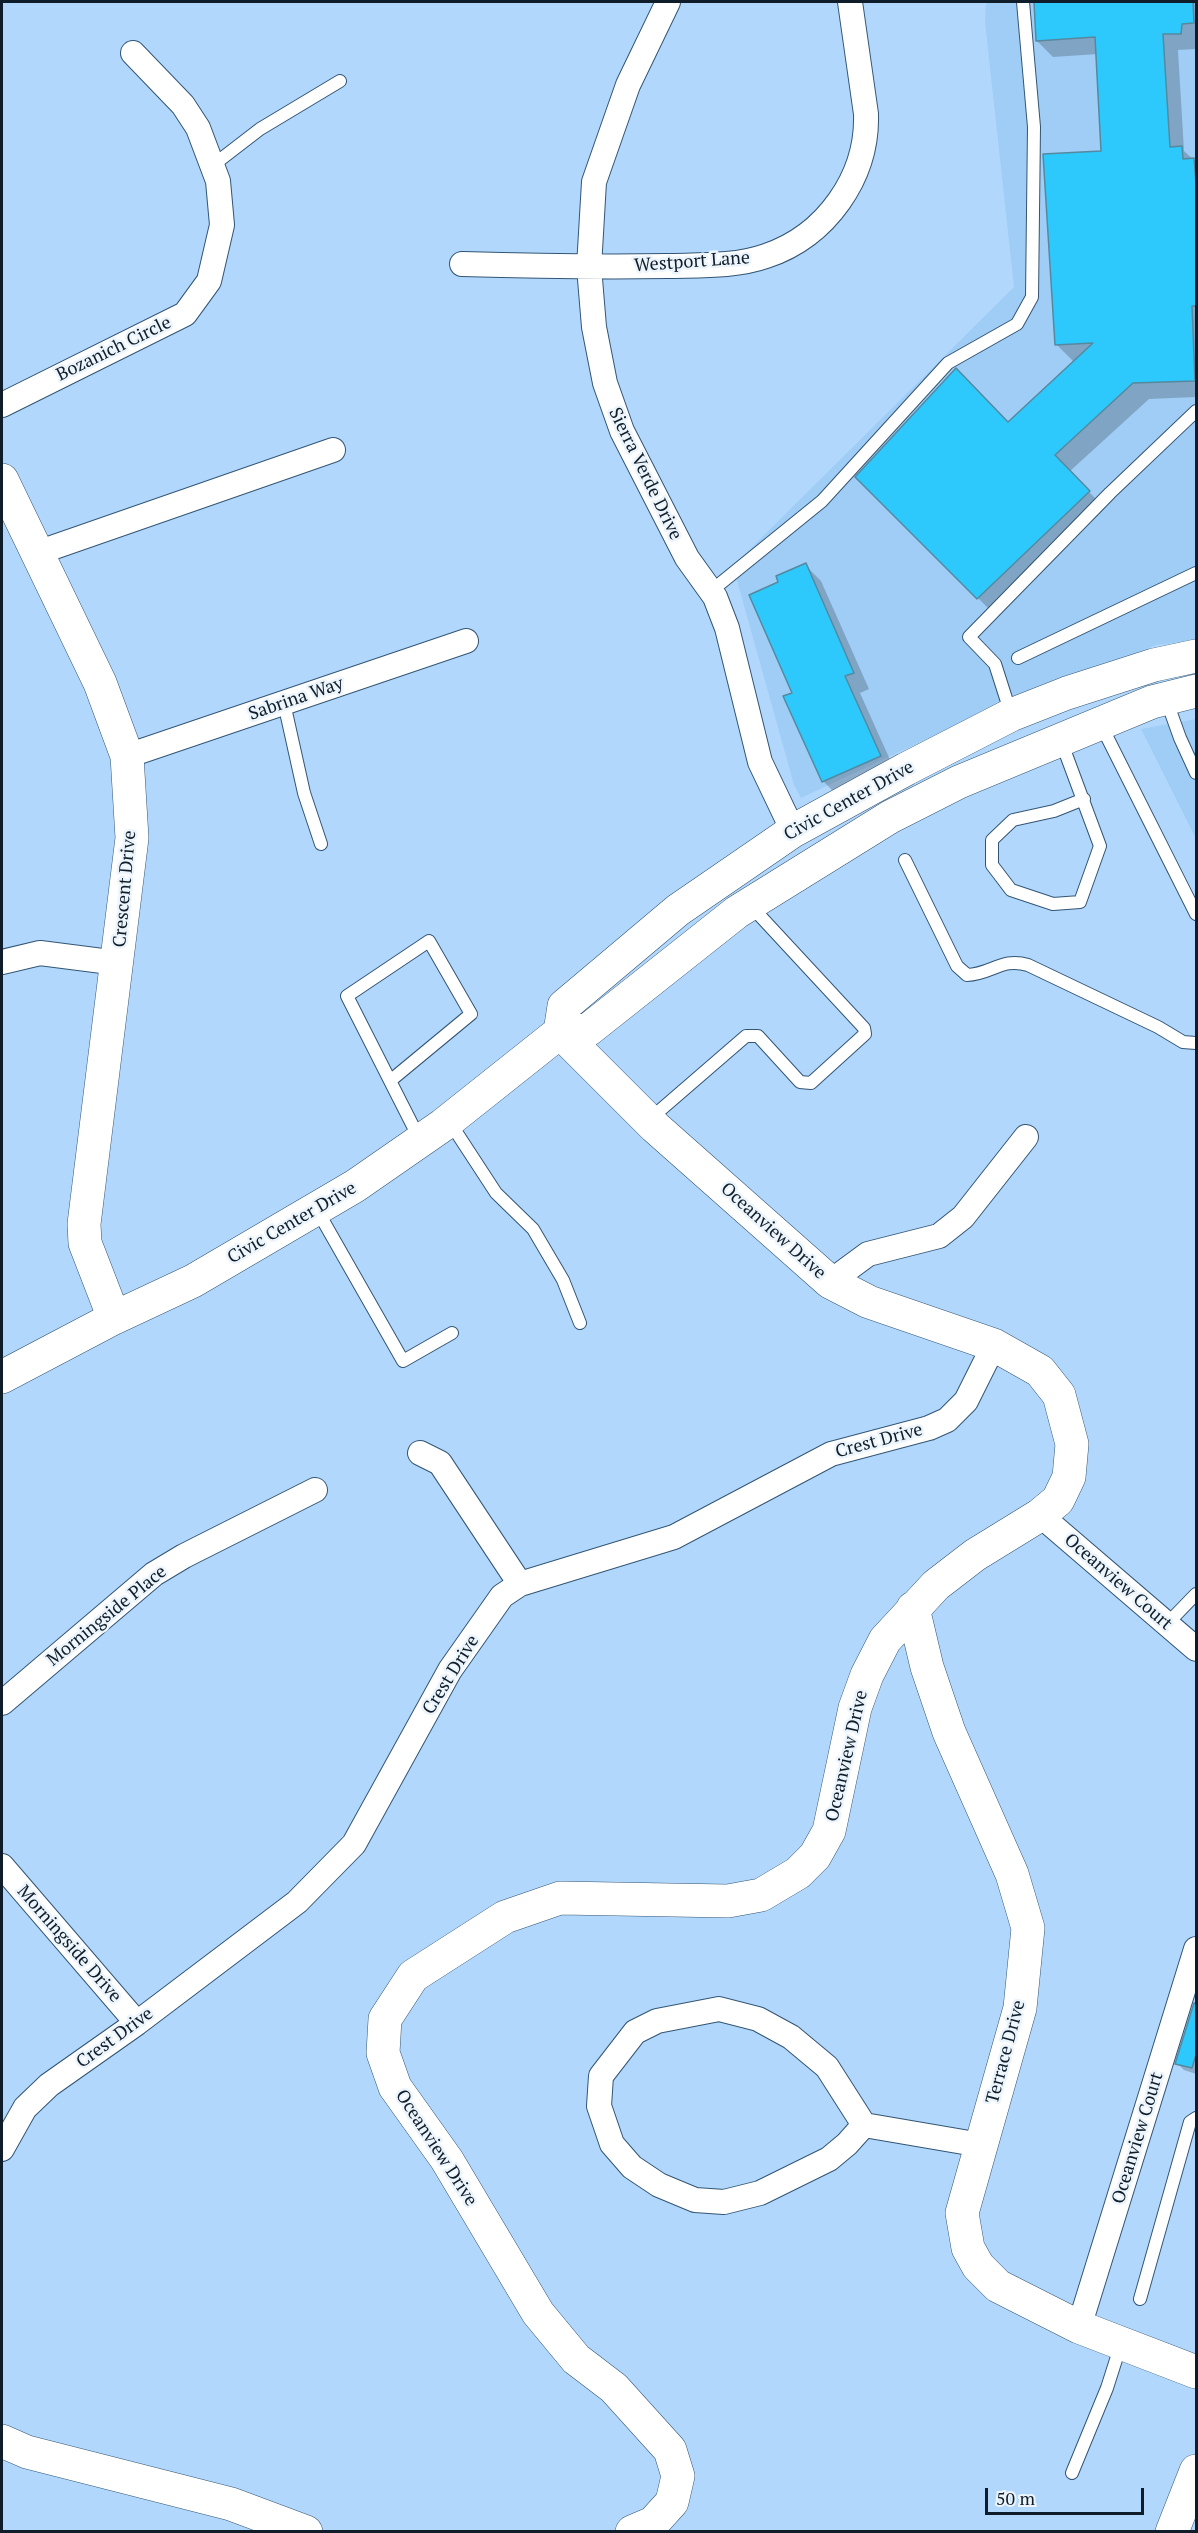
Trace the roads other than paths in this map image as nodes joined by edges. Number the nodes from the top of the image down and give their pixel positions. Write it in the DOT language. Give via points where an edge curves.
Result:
graph roads {
  1 [pos="668,2"];
  2 [pos="850,2"];
  3 [pos="1023,2"];
  4 [pos="133,53"];
  5 [pos="340,81"];
  6 [pos="212,166"];
  7 [pos="462,264"];
  8 [pos="589,267"];
  9 [pos="2,405"];
  10 [pos="1197,411"];
  11 [pos="333,450"];
  12 [pos="2,480"];
  13 [pos="22,542"];
  14 [pos="1197,573"];
  15 [pos="711,591"];
  16 [pos="466,641"];
  17 [pos="1197,656"];
  18 [pos="1018,658"];
  19 [pos="1181,695"];
  20 [pos="285,703"];
  21 [pos="1011,715"];
  22 [pos="1101,724"];
  23 [pos="1060,740"];
  24 [pos="127,756"];
  25 [pos="1197,773"];
  26 [pos="1084,799"];
  27 [pos="793,831"];
  28 [pos="321,844"];
  29 [pos="905,860"];
  30 [pos="743,908"];
  31 [pos="1197,914"];
  32 [pos="2,962"];
  33 [pos="118,963"];
  34 [pos="560,1032"];
  35 [pos="1197,1042"];
  36 [pos="390,1081"];
  37 [pos="449,1120"];
  38 [pos="649,1120"];
  39 [pos="1026,1137"];
  40 [pos="420,1141"];
  41 [pos="316,1209"];
  42 [pos="830,1282"];
  43 [pos="114,1318"];
  44 [pos="580,1323"];
  45 [pos="452,1333"];
  46 [pos="994,1345"];
  47 [pos="2,1377"];
  48 [pos="420,1454"];
  49 [pos="315,1490"];
  50 [pos="1040,1515"];
  51 [pos="520,1584"];
  52 [pos="1197,1594"];
  53 [pos="914,1608"];
  54 [pos="1167,1624"];
  55 [pos="1197,1649"];
  56 [pos="2,1703"];
  57 [pos="2,1866"];
  58 [pos="1197,1949"];
  59 [pos="138,2023"];
  60 [pos="1197,2118"];
  61 [pos="864,2125"];
  62 [pos="981,2145"];
  63 [pos="2,2149"];
  64 [pos="1140,2299"];
  65 [pos="1079,2326"];
  66 [pos="1121,2343"];
  67 [pos="1197,2372"];
  68 [pos="2,2440"];
  69 [pos="1197,2471"];
  70 [pos="1072,2473"];
  71 [pos="1197,2519"];
  72 [pos="306,2532"];
  73 [pos="632,2532"];
  74 [pos="1172,2532"];
  75 [pos="1191,2532"];
  1 -- 8 [label="street, Sierra Verde Drive" via="628,85 594,182"];
  2 -- 8 [label="street, Westport Lane" via="867,133 850,185 809,235 764,257 720,264"];
  3 -- 15 [label="lane" via="1034,127 1032,297 1017,324 948,363 822,501"];
  4 -- 6 [label="street, Bozanich Circle" via="183,105 198,128"];
  5 -- 6 [label="lane" via="260,129"];
  6 -- 9 [label="street, Bozanich Circle" via="218,181 222,225 209,280 185,314"];
  7 -- 8 [label="street, Westport Lane"];
  8 -- 15 [label="street, Sierra Verde Drive" via="594,327 612,406 687,558"];
  10 -- 21 [label="lane" via="969,637 995,664"];
  11 -- 13 [label="street"];
  12 -- 13 [label="street, Crescent Drive"];
  13 -- 24 [label="street, Crescent Drive" via="100,683"];
  14 -- 18 [label="lane"];
  15 -- 27 [label="street, Sierra Verde Drive" via="727,628 760,762"];
  16 -- 20 [label="street, Sabrina Way"];
  17 -- 21 [label="street, Civic Center Drive" via="1067,693"];
  19 -- 22 [label="street, Civic Center Drive"];
  19 -- 25 [label="lane" via="1180,738"];
  20 -- 24 [label="street, Sabrina Way"];
  20 -- 28 [label="lane" via="304,793"];
  21 -- 27 [label="street, Civic Center Drive"];
  22 -- 23 [label="street, Civic Center Drive"];
  22 -- 31 [label="lane"];
  23 -- 26 [label="lane"];
  23 -- 30 [label="street, Civic Center Drive" via="959,782 890,817"];
  24 -- 33 [label="street, Crescent Drive" via="132,838"];
  26 -- 26 [label="lane" via="1100,846 1080,902 1053,904 1011,890 992,865 992,840 1013,820"];
  27 -- 30 [label="street" via="793,855 787,865 752,889"];
  27 -- 34 [label="street, Civic Center Drive" via="678,910 564,1006"];
  29 -- 35 [label="lane" via="957,966 967,975 978,975 1004,963 1022,963 1183,1042"];
  30 -- 34 [label="street, Civic Center Drive" via="588,1030"];
  30 -- 38 [label="lane" via="865,1034 812,1083 806,1084 758,1036 746,1036"];
  32 -- 33 [label="street" via="40,953"];
  33 -- 43 [label="street, Crescent Drive" via="84,1224 85,1244"];
  34 -- 37 [label="street, Civic Center Drive"];
  34 -- 38 [label="street, Oceanview Drive"];
  36 -- 36 [label="lane" via="347,996 429,941 471,1014"];
  36 -- 40 [label="lane"];
  37 -- 40 [label="street, Civic Center Drive"];
  37 -- 44 [label="lane" via="496,1192 533,1229 563,1280"];
  38 -- 42 [label="street, Oceanview Drive"];
  39 -- 42 [label="street" via="963,1216 939,1236 868,1254"];
  40 -- 41 [label="street, Civic Center Drive"];
  41 -- 43 [label="street, Civic Center Drive" via="193,1281"];
  41 -- 45 [label="lane" via="403,1361"];
  42 -- 46 [label="street, Oceanview Drive" via="869,1302"];
  43 -- 47 [label="street, Civic Center Drive"];
  46 -- 50 [label="street, Oceanview Drive" via="1040,1371 1059,1395 1072,1444 1069,1476 1058,1500"];
  46 -- 51 [label="street, Crest Drive" via="966,1401 947,1420 831,1454 674,1537"];
  48 -- 51 [label="street" via="440,1463"];
  49 -- 56 [label="street, Morningside Place" via="154,1574"];
  50 -- 53 [label="street, Oceanview Drive" via="975,1555"];
  50 -- 54 [label="street, Oceanview Court"];
  51 -- 59 [label="street, Crest Drive" via="502,1596 450,1670 354,1844 297,1902"];
  52 -- 54 [label="lane"];
  53 -- 62 [label="street, Terrace Drive" via="927,1667 949,1732 1012,1874 1028,1928 1020,2008"];
  53 -- 73 [label="street, Oceanview Drive" via="885,1640 867,1675 855,1708 829,1832 815,1857 798,1873 761,1895 728,1901 560,1898 505,1917 413,1976 385,2019 383,2053 395,2087 447,2160 538,2313 576,2359 614,2388 670,2450 678,2476 672,2502 653,2523"];
  54 -- 55 [label="street, Oceanview Court"];
  57 -- 59 [label="street, Morningside Drive"];
  58 -- 65 [label="street, Oceanview Court"];
  59 -- 63 [label="street, Crest Drive" via="49,2085 25,2108"];
  60 -- 64 [label="lane" via="1190,2121"];
  61 -- 61 [label="street" via="826,2067 791,2037 758,2019 719,2009 657,2021 635,2032 601,2076 599,2106 612,2144 632,2167 658,2185 695,2200 724,2202 760,2193 829,2159"];
  61 -- 62 [label="street"];
  62 -- 65 [label="street, Terrace Drive" via="962,2213 968,2248 978,2266 998,2286"];
  65 -- 66 [label="street, Terrace Drive"];
  66 -- 67 [label="street, Terrace Drive"];
  66 -- 70 [label="lane"];
  68 -- 72 [label="street" via="27,2452 231,2504"];
  69 -- 74 [label="street"];
  71 -- 75 [label="street"];
}
